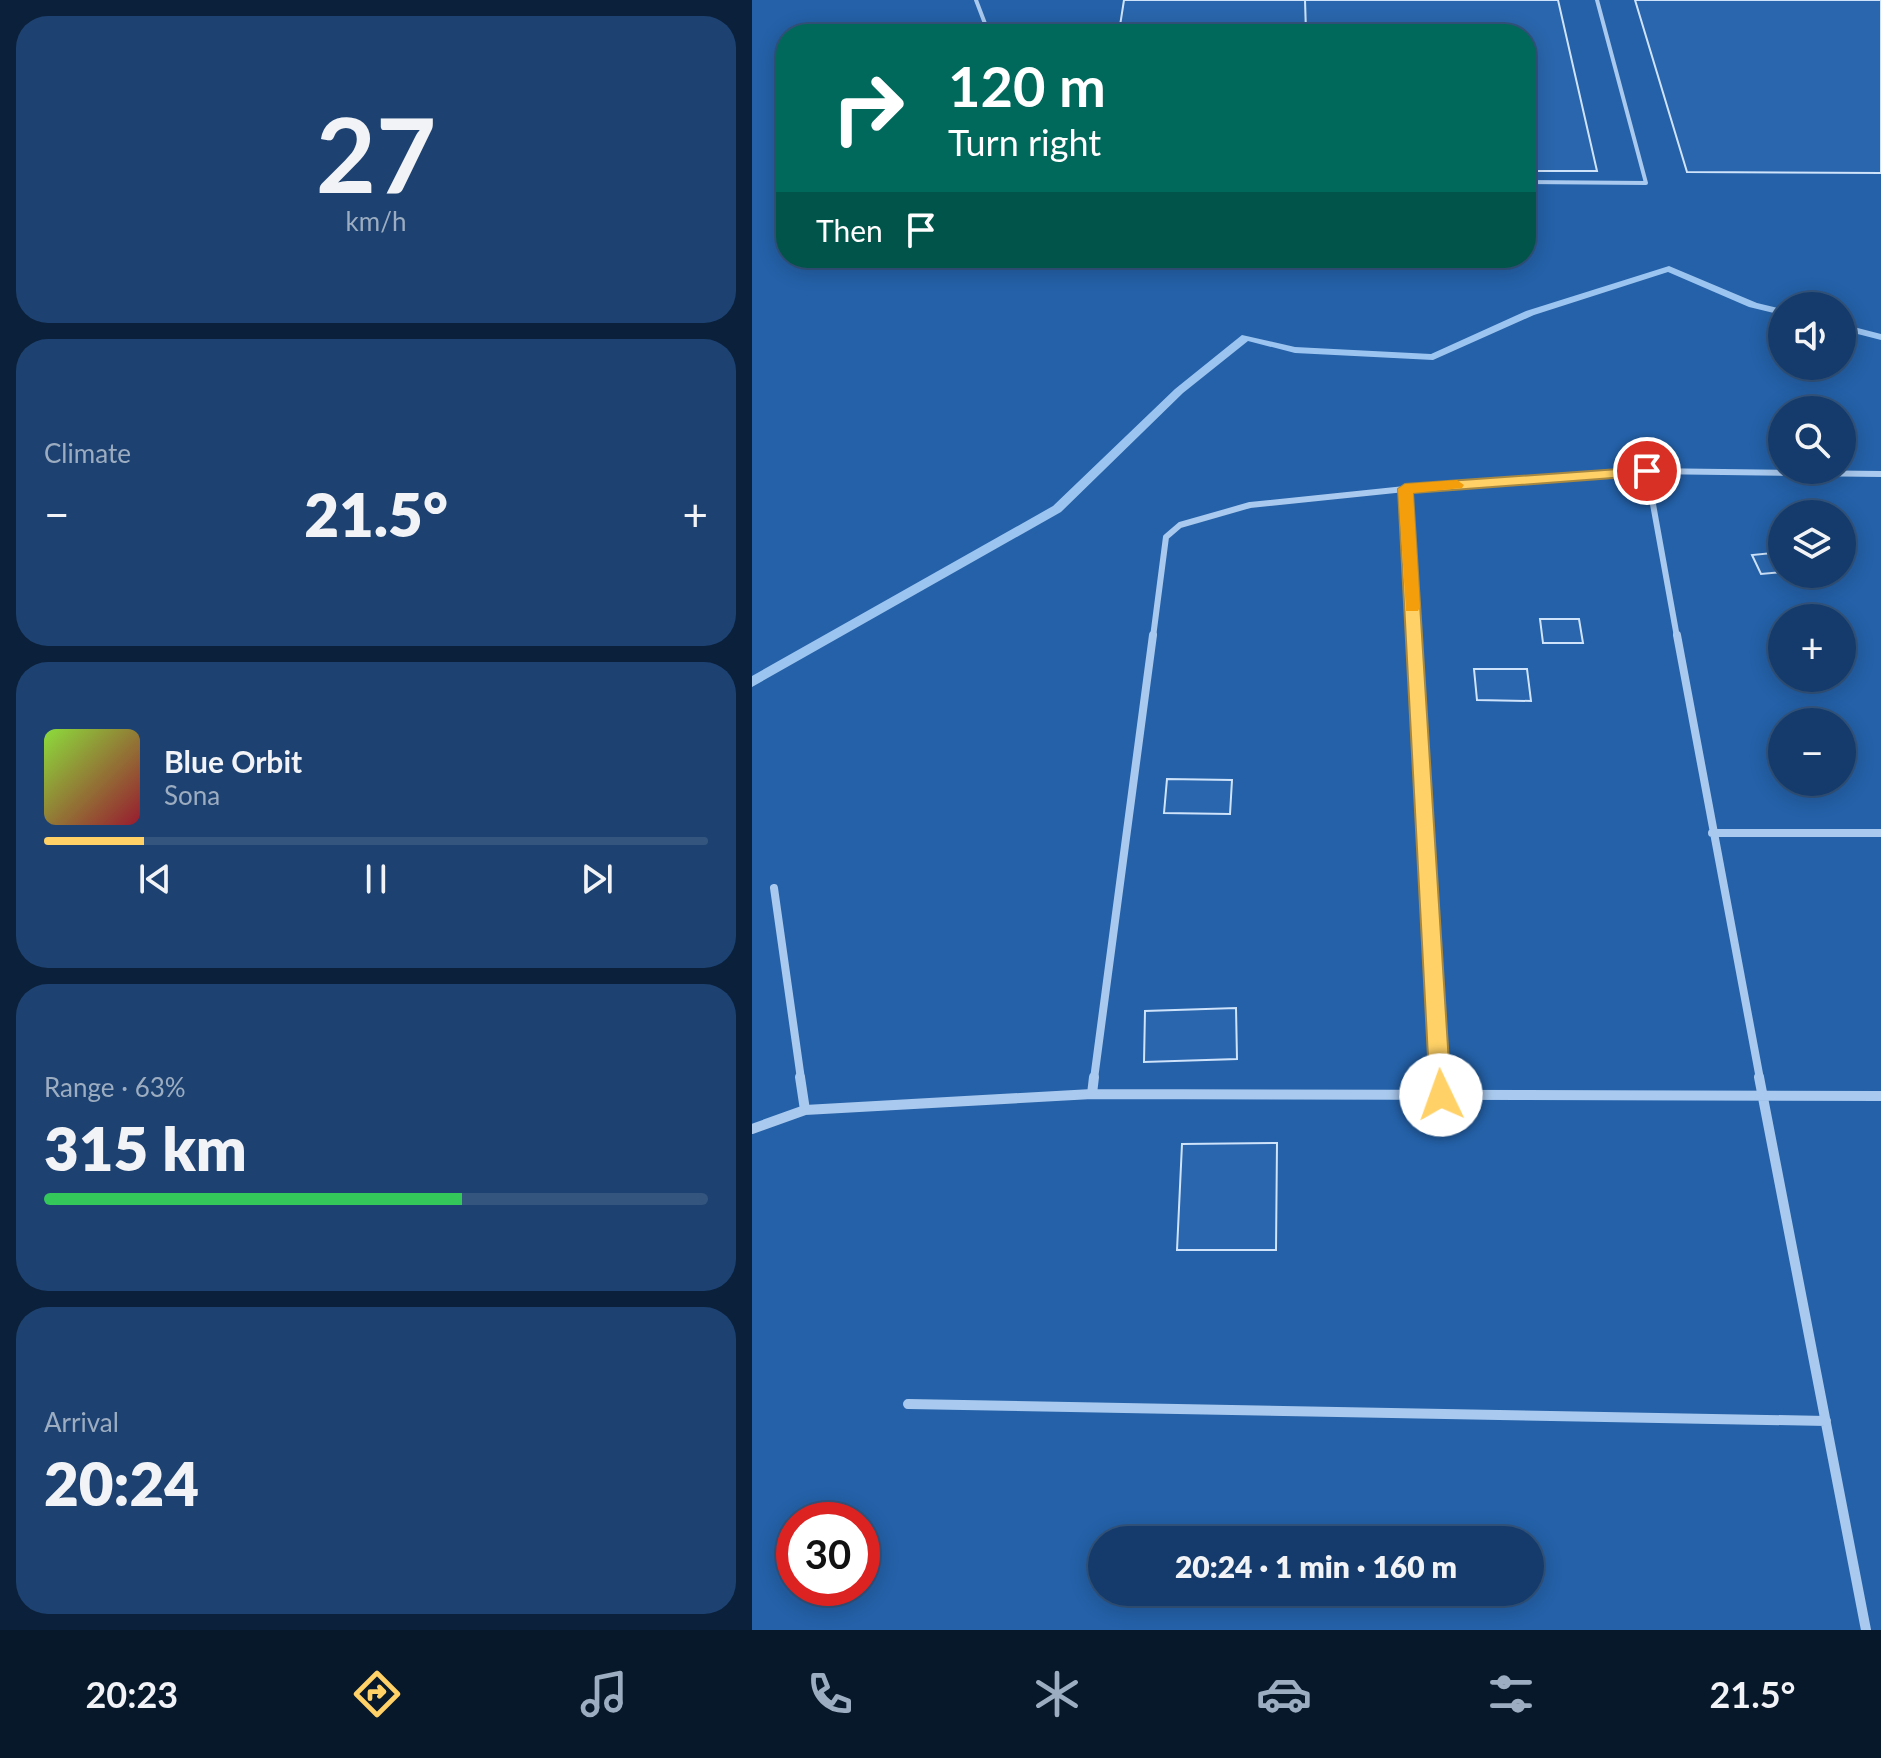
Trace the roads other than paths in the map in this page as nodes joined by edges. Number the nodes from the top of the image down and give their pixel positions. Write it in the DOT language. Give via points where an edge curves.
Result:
graph roads {
  1 [pos="976,0"];
  2 [pos="1597,0"];
  3 [pos="985,24"];
  4 [pos="1536,182"];
  5 [pos="1647,471"];
  6 [pos="1881,474"];
  7 [pos="1405,489"];
  8 [pos="1712,833"];
  9 [pos="1881,833"];
  10 [pos="774,888"];
  11 [pos="1092,1094"];
  12 [pos="1441,1095"];
  13 [pos="1763,1096"];
  14 [pos="1881,1096"];
  15 [pos="805,1110"];
  16 [pos="752,1129"];
  17 [pos="908,1404"];
  18 [pos="1826,1421"];
  19 [pos="1866,1630"];
  1 -- 3 [label="lane"];
  2 -- 4 [label="lane" via="1646,183"];
  5 -- 6 [label="street"];
  5 -- 7 [label="street"];
  5 -- 8 [label="street"];
  7 -- 11 [label="street" via="1250,505 1180,525 1166,537"];
  7 -- 12 [label="street"];
  8 -- 9 [label="street"];
  8 -- 13 [label="street"];
  10 -- 15 [label="street"];
  11 -- 12 [label="street"];
  11 -- 15 [label="street"];
  12 -- 13 [label="street"];
  13 -- 14 [label="street"];
  13 -- 18 [label="street"];
  15 -- 16 [label="street"];
  17 -- 18 [label="street"];
  18 -- 19 [label="street"];
}
